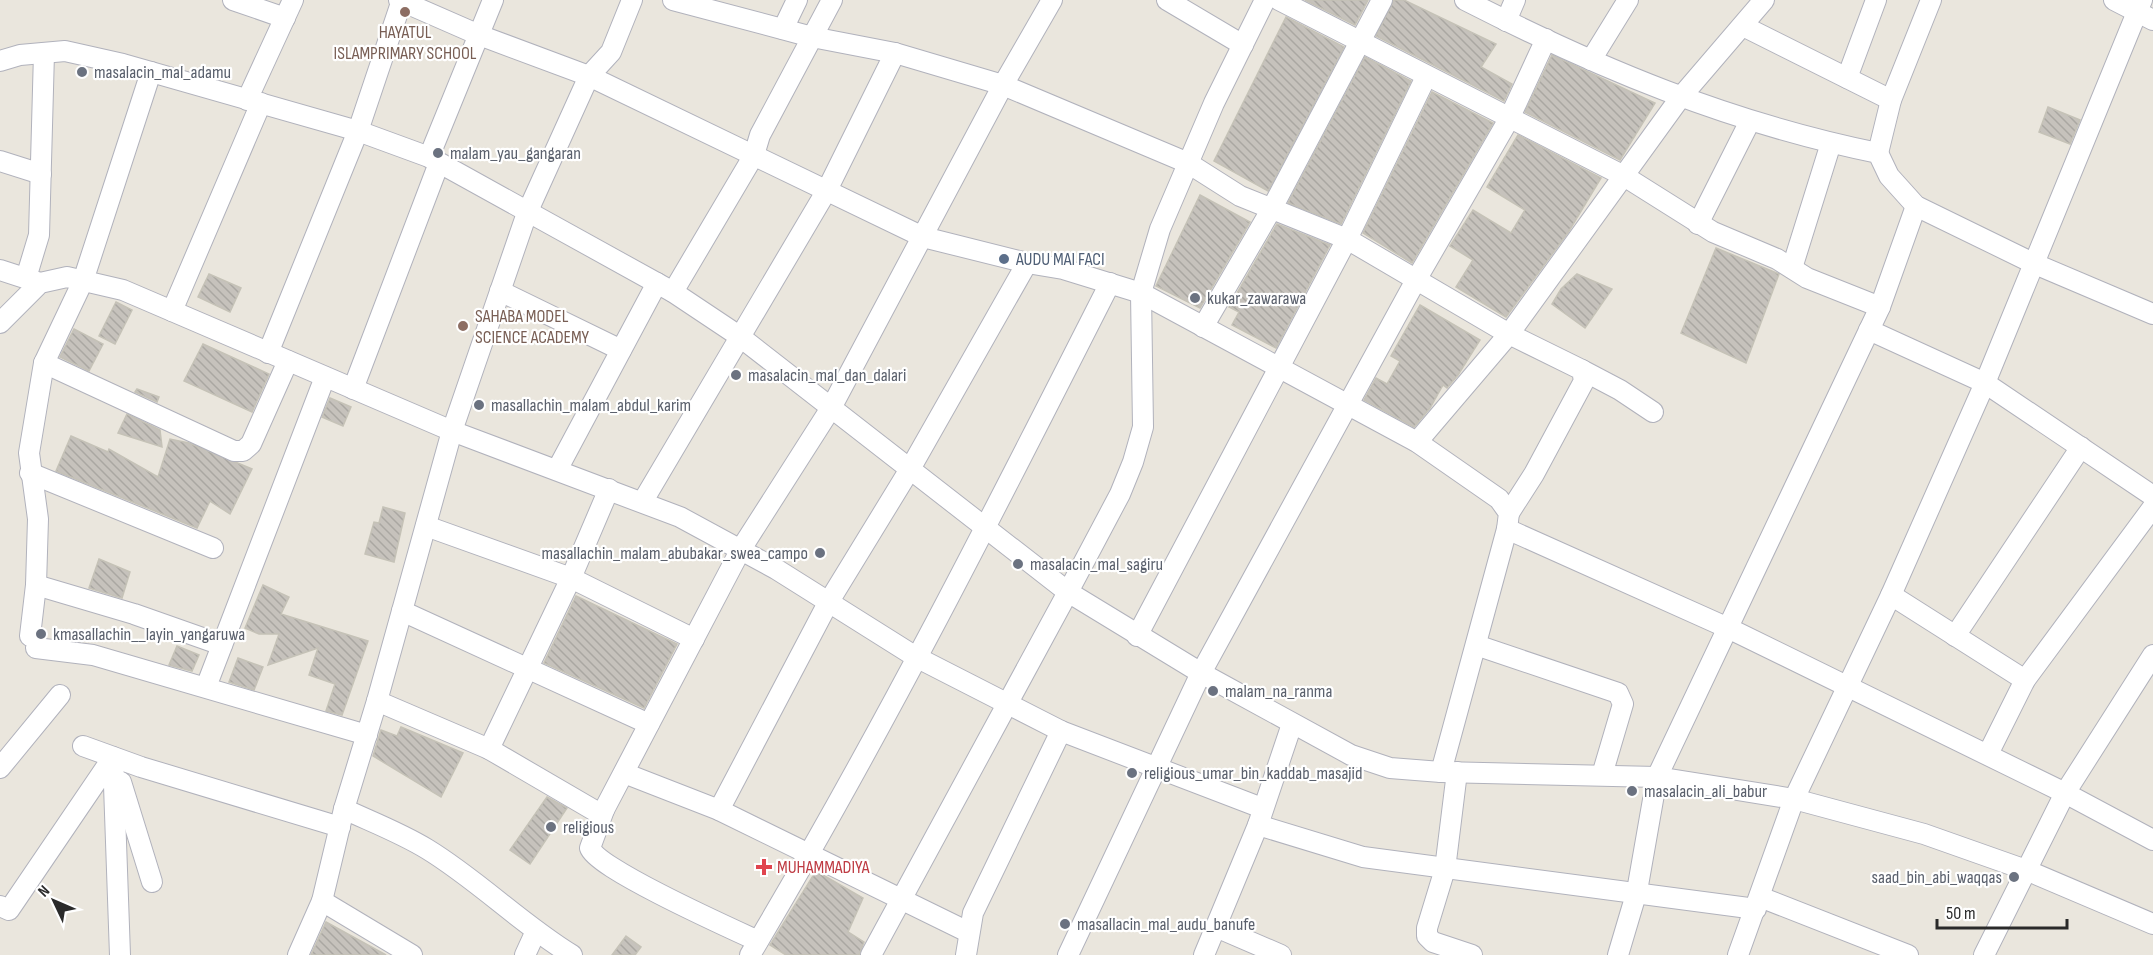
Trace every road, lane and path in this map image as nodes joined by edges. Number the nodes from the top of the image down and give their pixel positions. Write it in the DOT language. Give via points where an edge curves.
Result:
graph roads {
  1 [pos="233,0"];
  2 [pos="401,0"];
  3 [pos="493,0"];
  4 [pos="632,0"];
  5 [pos="673,0"];
  6 [pos="797,0"];
  7 [pos="832,0"];
  8 [pos="1052,0"];
  9 [pos="1167,0"];
  10 [pos="1265,0"];
  11 [pos="1278,0"];
  12 [pos="1382,0"];
  13 [pos="1465,0"];
  14 [pos="1515,0"];
  15 [pos="1628,0"];
  16 [pos="1764,0"];
  17 [pos="1876,0"];
  18 [pos="1931,0"];
  19 [pos="2114,0"];
  20 [pos="712,5"];
  21 [pos="289,9"];
  22 [pos="2144,11"];
  23 [pos="1506,21"];
  24 [pos="1743,27"];
  25 [pos="783,29"];
  26 [pos="479,35"];
  27 [pos="812,37"];
  28 [pos="1546,39"];
  29 [pos="1359,43"];
  30 [pos="1243,45"];
  31 [pos="895,52"];
  32 [pos="44,53"];
  33 [pos="1591,60"];
  34 [pos="0,61"];
  35 [pos="151,72"];
  36 [pos="589,76"];
  37 [pos="1426,77"];
  38 [pos="1847,78"];
  39 [pos="1003,85"];
  40 [pos="1680,98"];
  41 [pos="1891,100"];
  42 [pos="254,101"];
  43 [pos="1509,119"];
  44 [pos="1750,121"];
  45 [pos="358,131"];
  46 [pos="1831,143"];
  47 [pos="1878,153"];
  48 [pos="754,155"];
  49 [pos="434,160"];
  50 [pos="0,162"];
  51 [pos="1188,163"];
  52 [pos="41,174"];
  53 [pos="1624,176"];
  54 [pos="827,190"];
  55 [pos="1916,206"];
  56 [pos="1271,210"];
  57 [pos="527,213"];
  58 [pos="1698,224"];
  59 [pos="923,237"];
  60 [pos="1347,239"];
  61 [pos="1027,263"];
  62 [pos="2035,264"];
  63 [pos="1792,268"];
  64 [pos="0,270"];
  65 [pos="1416,280"];
  66 [pos="33,281"];
  67 [pos="83,281"];
  68 [pos="1110,284"];
  69 [pos="665,288"];
  70 [pos="500,291"];
  71 [pos="1141,293"];
  72 [pos="1880,307"];
  73 [pos="172,311"];
  74 [pos="2153,314"];
  75 [pos="0,323"];
  76 [pos="1203,327"];
  77 [pos="1869,330"];
  78 [pos="1509,334"];
  79 [pos="739,336"];
  80 [pos="621,350"];
  81 [pos="268,352"];
  82 [pos="288,361"];
  83 [pos="44,363"];
  84 [pos="1278,367"];
  85 [pos="1582,370"];
  86 [pos="325,377"];
  87 [pos="1985,382"];
  88 [pos="353,389"];
  89 [pos="1346,405"];
  90 [pos="831,408"];
  91 [pos="1653,412"];
  92 [pos="452,431"];
  93 [pos="1417,442"];
  94 [pos="2081,447"];
  95 [pos="910,469"];
  96 [pos="557,470"];
  97 [pos="30,473"];
  98 [pos="609,489"];
  99 [pos="2153,495"];
  100 [pos="642,501"];
  101 [pos="2153,507"];
  102 [pos="1508,521"];
  103 [pos="426,526"];
  104 [pos="986,528"];
  105 [pos="213,548"];
  106 [pos="741,549"];
  107 [pos="571,578"];
  108 [pos="36,585"];
  109 [pos="1068,592"];
  110 [pos="1891,595"];
  111 [pos="828,603"];
  112 [pos="402,612"];
  113 [pos="1728,628"];
  114 [pos="1137,636"];
  115 [pos="1955,636"];
  116 [pos="694,639"];
  117 [pos="222,645"];
  118 [pos="1476,645"];
  119 [pos="2153,655"];
  120 [pos="916,657"];
  121 [pos="527,669"];
  122 [pos="1201,673"];
  123 [pos="2025,680"];
  124 [pos="206,687"];
  125 [pos="1845,687"];
  126 [pos="60,695"];
  127 [pos="377,701"];
  128 [pos="1008,704"];
  129 [pos="649,724"];
  130 [pos="1292,724"];
  131 [pos="1061,730"];
  132 [pos="367,735"];
  133 [pos="7,745"];
  134 [pos="83,746"];
  135 [pos="489,749"];
  136 [pos="1988,754"];
  137 [pos="113,757"];
  138 [pos="1155,767"];
  139 [pos="0,768"];
  140 [pos="1449,772"];
  141 [pos="624,773"];
  142 [pos="1602,775"];
  143 [pos="1657,777"];
  144 [pos="97,791"];
  145 [pos="2065,793"];
  146 [pos="1794,799"];
  147 [pos="604,810"];
  148 [pos="718,810"];
  149 [pos="1260,817"];
  150 [pos="342,818"];
  151 [pos="2153,840"];
  152 [pos="809,856"];
  153 [pos="1445,869"];
  154 [pos="2026,870"];
  155 [pos="152,882"];
  156 [pos="1637,891"];
  157 [pos="900,900"];
  158 [pos="322,901"];
  159 [pos="1758,903"];
  160 [pos="4,908"];
  161 [pos="2153,924"];
  162 [pos="1216,927"];
  163 [pos="536,932"];
  164 [pos="968,932"];
  165 [pos="754,948"];
  166 [pos="120,955"];
  167 [pos="298,955"];
  168 [pos="412,955"];
  169 [pos="525,955"];
  170 [pos="572,955"];
  171 [pos="871,955"];
  172 [pos="966,955"];
  173 [pos="1068,955"];
  174 [pos="1204,955"];
  175 [pos="1281,955"];
  176 [pos="1472,955"];
  177 [pos="1618,955"];
  178 [pos="1738,955"];
  179 [pos="1908,955"];
  180 [pos="1984,955"];
  1 -- 21 [label="street"];
  2 -- 26 [label="street"];
  2 -- 45 [label="street"];
  3 -- 26 [label="street"];
  4 -- 36 [label="street" via="611,52"];
  5 -- 20 [label="street"];
  6 -- 25 [label="street"];
  7 -- 27 [label="street"];
  8 -- 39 [label="street"];
  9 -- 30 [label="street"];
  10 -- 30 [label="street"];
  11 -- 29 [label="street"];
  12 -- 29 [label="street"];
  13 -- 23 [label="street"];
  14 -- 23 [label="street"];
  15 -- 33 [label="street"];
  16 -- 24 [label="street"];
  17 -- 38 [label="street"];
  18 -- 41 [label="street"];
  19 -- 22 [label="street"];
  20 -- 25 [label="street"];
  21 -- 42 [label="street"];
  22 -- 62 [label="street"];
  23 -- 28 [label="street"];
  24 -- 38 [label="street"];
  24 -- 40 [label="street"];
  25 -- 27 [label="street"];
  26 -- 36 [label="street"];
  26 -- 49 [label="street"];
  27 -- 31 [label="street"];
  27 -- 48 [label="street" via="760,135"];
  28 -- 33 [label="street"];
  28 -- 43 [label="street"];
  29 -- 37 [label="street"];
  29 -- 56 [label="street"];
  30 -- 51 [label="street"];
  31 -- 39 [label="street"];
  31 -- 54 [label="street"];
  32 -- 34 [label="street"];
  32 -- 35 [label="street" via="65,51"];
  32 -- 52 [label="street"];
  33 -- 40 [label="street"];
  35 -- 42 [label="street"];
  35 -- 67 [label="street"];
  36 -- 48 [label="street"];
  36 -- 57 [label="street"];
  37 -- 43 [label="street"];
  37 -- 60 [label="street"];
  38 -- 41 [label="street"];
  39 -- 51 [label="street"];
  39 -- 59 [label="street"];
  40 -- 44 [label="street"];
  40 -- 53 [label="street"];
  41 -- 47 [label="street"];
  42 -- 45 [label="street"];
  42 -- 73 [label="street"];
  43 -- 53 [label="street"];
  43 -- 65 [label="street"];
  44 -- 46 [label="street"];
  44 -- 58 [label="street"];
  45 -- 49 [label="street"];
  45 -- 81 [label="street"];
  46 -- 47 [label="street"];
  46 -- 63 [label="street"];
  47 -- 55 [label="street" via="1889,176"];
  48 -- 54 [label="street"];
  48 -- 69 [label="street"];
  49 -- 57 [label="street"];
  49 -- 88 [label="street"];
  50 -- 52 [label="street"];
  51 -- 56 [label="street" via="1240,196"];
  51 -- 71 [label="street" via="1160,229"];
  52 -- 66 [label="street"];
  53 -- 58 [label="street"];
  53 -- 78 [label="street"];
  54 -- 59 [label="street"];
  54 -- 79 [label="street"];
  55 -- 62 [label="street"];
  55 -- 72 [label="street"];
  56 -- 60 [label="street"];
  56 -- 76 [label="street"];
  57 -- 69 [label="street"];
  57 -- 70 [label="street"];
  58 -- 63 [label="street"];
  59 -- 61 [label="street"];
  59 -- 90 [label="street"];
  60 -- 65 [label="street"];
  60 -- 84 [label="street"];
  61 -- 68 [label="street" via="1063,269"];
  61 -- 95 [label="street"];
  62 -- 74 [label="street"];
  62 -- 87 [label="street"];
  63 -- 72 [label="street" via="1807,278"];
  64 -- 66 [label="street"];
  65 -- 78 [label="street"];
  65 -- 89 [label="street"];
  66 -- 67 [label="street"];
  66 -- 75 [label="street"];
  67 -- 73 [label="street" via="123,290"];
  67 -- 83 [label="street"];
  68 -- 71 [label="street"];
  68 -- 104 [label="street"];
  69 -- 79 [label="street"];
  69 -- 80 [label="street"];
  70 -- 80 [label="street"];
  70 -- 92 [label="street"];
  71 -- 76 [label="street"];
  71 -- 109 [label="street" via="1143,428 1120,494"];
  72 -- 77 [label="street"];
  73 -- 81 [label="street"];
  76 -- 84 [label="street"];
  77 -- 87 [label="street"];
  77 -- 113 [label="street"];
  78 -- 85 [label="street"];
  78 -- 93 [label="street"];
  79 -- 90 [label="street"];
  79 -- 100 [label="street"];
  80 -- 96 [label="street"];
  81 -- 82 [label="street"];
  82 -- 83 [label="street" via="251,444 243,451 234,451"];
  82 -- 86 [label="street"];
  83 -- 97 [label="street" via="29,453"];
  84 -- 89 [label="street"];
  84 -- 114 [label="street"];
  85 -- 91 [label="street"];
  85 -- 102 [label="street" via="1584,381"];
  86 -- 88 [label="street"];
  86 -- 117 [label="street"];
  87 -- 94 [label="street"];
  87 -- 110 [label="street"];
  88 -- 92 [label="street"];
  89 -- 93 [label="street"];
  89 -- 122 [label="street"];
  90 -- 95 [label="street"];
  90 -- 106 [label="street"];
  92 -- 96 [label="street"];
  92 -- 103 [label="street"];
  93 -- 102 [label="street" via="1500,499"];
  94 -- 99 [label="street"];
  94 -- 115 [label="street"];
  95 -- 104 [label="street"];
  95 -- 111 [label="street"];
  96 -- 98 [label="street"];
  97 -- 105 [label="street"];
  97 -- 108 [label="street" via="38,519"];
  98 -- 100 [label="street"];
  98 -- 107 [label="street"];
  100 -- 106 [label="street"];
  101 -- 123 [label="street"];
  102 -- 113 [label="street"];
  102 -- 118 [label="street"];
  103 -- 107 [label="street"];
  103 -- 112 [label="street"];
  104 -- 109 [label="street"];
  104 -- 120 [label="street"];
  106 -- 111 [label="street"];
  106 -- 116 [label="street"];
  107 -- 116 [label="street"];
  107 -- 121 [label="street"];
  108 -- 117 [label="street"];
  108 -- 124 [label="street" via="33,642"];
  109 -- 114 [label="street"];
  109 -- 128 [label="street"];
  110 -- 115 [label="street"];
  110 -- 125 [label="street"];
  111 -- 120 [label="street"];
  111 -- 148 [label="street"];
  112 -- 121 [label="street"];
  112 -- 127 [label="street"];
  113 -- 125 [label="street"];
  113 -- 143 [label="street"];
  114 -- 122 [label="street"];
  115 -- 123 [label="street"];
  116 -- 129 [label="street"];
  117 -- 124 [label="street"];
  118 -- 140 [label="street"];
  118 -- 142 [label="street" via="1618,693 1623,704"];
  119 -- 145 [label="street"];
  120 -- 128 [label="street"];
  120 -- 152 [label="street"];
  121 -- 129 [label="street"];
  121 -- 135 [label="street"];
  122 -- 130 [label="street"];
  122 -- 138 [label="street"];
  123 -- 136 [label="street"];
  124 -- 132 [label="street"];
  125 -- 136 [label="street"];
  125 -- 146 [label="street"];
  126 -- 133 [label="street"];
  127 -- 132 [label="street"];
  127 -- 135 [label="street"];
  128 -- 131 [label="street"];
  128 -- 157 [label="street"];
  129 -- 141 [label="street"];
  130 -- 140 [label="street" via="1351,755 1380,765"];
  130 -- 149 [label="street"];
  131 -- 138 [label="street"];
  131 -- 164 [label="street" via="972,913"];
  132 -- 150 [label="street"];
  133 -- 139 [label="street"];
  134 -- 137 [label="street"];
  135 -- 147 [label="street" via="597,812"];
  136 -- 145 [label="street"];
  137 -- 150 [label="street"];
  137 -- 155 [label="street"];
  137 -- 160 [label="street"];
  137 -- 166 [label="street"];
  138 -- 149 [label="street"];
  138 -- 173 [label="street"];
  140 -- 142 [label="street"];
  140 -- 153 [label="street"];
  141 -- 147 [label="street"];
  141 -- 148 [label="street"];
  142 -- 143 [label="street"];
  143 -- 146 [label="street"];
  143 -- 156 [label="street"];
  144 -- 160 [label="street"];
  145 -- 151 [label="street"];
  145 -- 154 [label="street"];
  146 -- 154 [label="street" via="1924,834"];
  146 -- 159 [label="street"];
  147 -- 165 [label="street" via="590,848 594,856"];
  148 -- 152 [label="street"];
  149 -- 153 [label="street" via="1364,857"];
  149 -- 162 [label="street"];
  150 -- 158 [label="street"];
  150 -- 163 [label="street" via="427,849"];
  152 -- 157 [label="street"];
  152 -- 165 [label="street"];
  153 -- 156 [label="street"];
  153 -- 176 [label="street" via="1427,936 1432,942"];
  154 -- 161 [label="street"];
  154 -- 180 [label="street"];
  156 -- 159 [label="street"];
  156 -- 177 [label="street"];
  157 -- 164 [label="street"];
  157 -- 171 [label="street"];
  158 -- 167 [label="street"];
  158 -- 168 [label="street"];
  159 -- 178 [label="street"];
  159 -- 179 [label="street"];
  162 -- 174 [label="street"];
  162 -- 175 [label="street"];
  163 -- 169 [label="street"];
  163 -- 170 [label="street"];
  164 -- 172 [label="street"];
}
